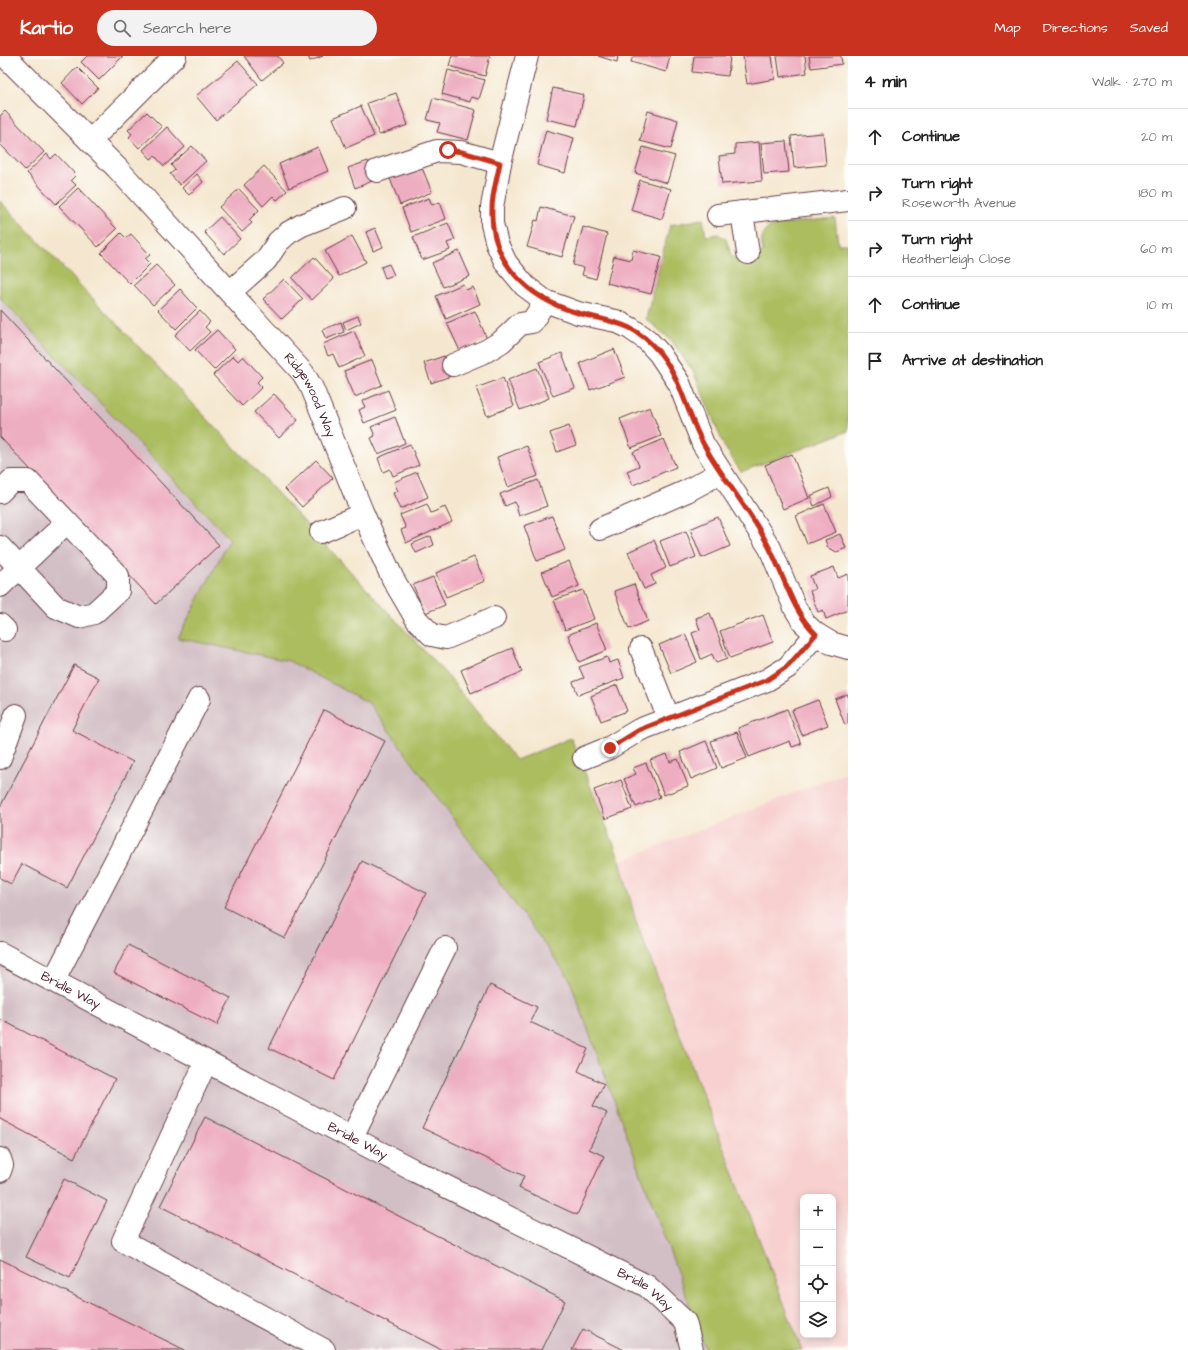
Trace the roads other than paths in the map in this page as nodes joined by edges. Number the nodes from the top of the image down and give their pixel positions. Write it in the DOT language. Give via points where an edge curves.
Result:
graph roads {
  1 [pos="5,56"];
  2 [pos="175,56"];
  3 [pos="527,56"];
  4 [pos="90,141"];
  5 [pos="500,163"];
  6 [pos="377,171"];
  7 [pos="848,200"];
  8 [pos="345,208"];
  9 [pos="742,212"];
  10 [pos="718,215"];
  11 [pos="748,253"];
  12 [pos="230,292"];
  13 [pos="545,301"];
  14 [pos="453,365"];
  15 [pos="720,473"];
  16 [pos="0,492"];
  17 [pos="363,514"];
  18 [pos="67,522"];
  19 [pos="600,529"];
  20 [pos="321,532"];
  21 [pos="0,547"];
  22 [pos="21,568"];
  23 [pos="0,586"];
  24 [pos="494,618"];
  25 [pos="816,634"];
  26 [pos="848,648"];
  27 [pos="641,649"];
  28 [pos="199,699"];
  29 [pos="16,715"];
  30 [pos="669,719"];
  31 [pos="0,758"];
  32 [pos="584,758"];
  33 [pos="445,948"];
  34 [pos="0,953"];
  35 [pos="54,980"];
  36 [pos="206,1062"];
  37 [pos="352,1137"];
  38 [pos="0,1159"];
  39 [pos="0,1171"];
  40 [pos="324,1350"];
  41 [pos="692,1350"];
  1 -- 4 [label="street, Ridgewood Way"];
  2 -- 4 [label="street"];
  3 -- 5 [label="street"];
  4 -- 12 [label="street, Ridgewood Way"];
  5 -- 6 [label="street" via="462,152 437,151"];
  5 -- 13 [label="street" via="492,207 492,224 497,244 514,275"];
  7 -- 9 [label="street"];
  8 -- 12 [label="street" via="288,233 278,242 266,260"];
  9 -- 10 [label="street"];
  9 -- 11 [label="street"];
  12 -- 17 [label="street, Ridgewood Way" via="302,373 312,388"];
  13 -- 14 [label="street" via="532,322 520,324 501,342"];
  13 -- 15 [label="street" via="578,313 616,321 647,340 670,367 679,383 703,444"];
  15 -- 19 [label="street"];
  15 -- 25 [label="street" via="760,530 785,580 795,608 804,623"];
  16 -- 18 [label="street" via="11,481 28,481"];
  17 -- 20 [label="street"];
  17 -- 24 [label="street, Ridgewood Way" via="393,579 417,620 432,635 446,638"];
  18 -- 22 [label="street"];
  18 -- 22 [label="street" via="118,576 118,591 94,613 79,617 56,607"];
  21 -- 22 [label="street"];
  22 -- 23 [label="street"];
  25 -- 26 [label="street" via="831,643"];
  25 -- 30 [label="street" via="788,666 773,677"];
  27 -- 30 [label="street"];
  28 -- 35 [label="street"];
  29 -- 31 [label="street"];
  30 -- 32 [label="street" via="639,730 610,748"];
  33 -- 37 [label="street"];
  34 -- 35 [label="street, Bridle Way"];
  35 -- 36 [label="street, Bridle Way"];
  36 -- 37 [label="street, Bridle Way"];
  36 -- 40 [label="street" via="123,1241"];
  37 -- 41 [label="street, Bridle Way" via="647,1286 685,1322"];
  38 -- 39 [label="street"];
}
